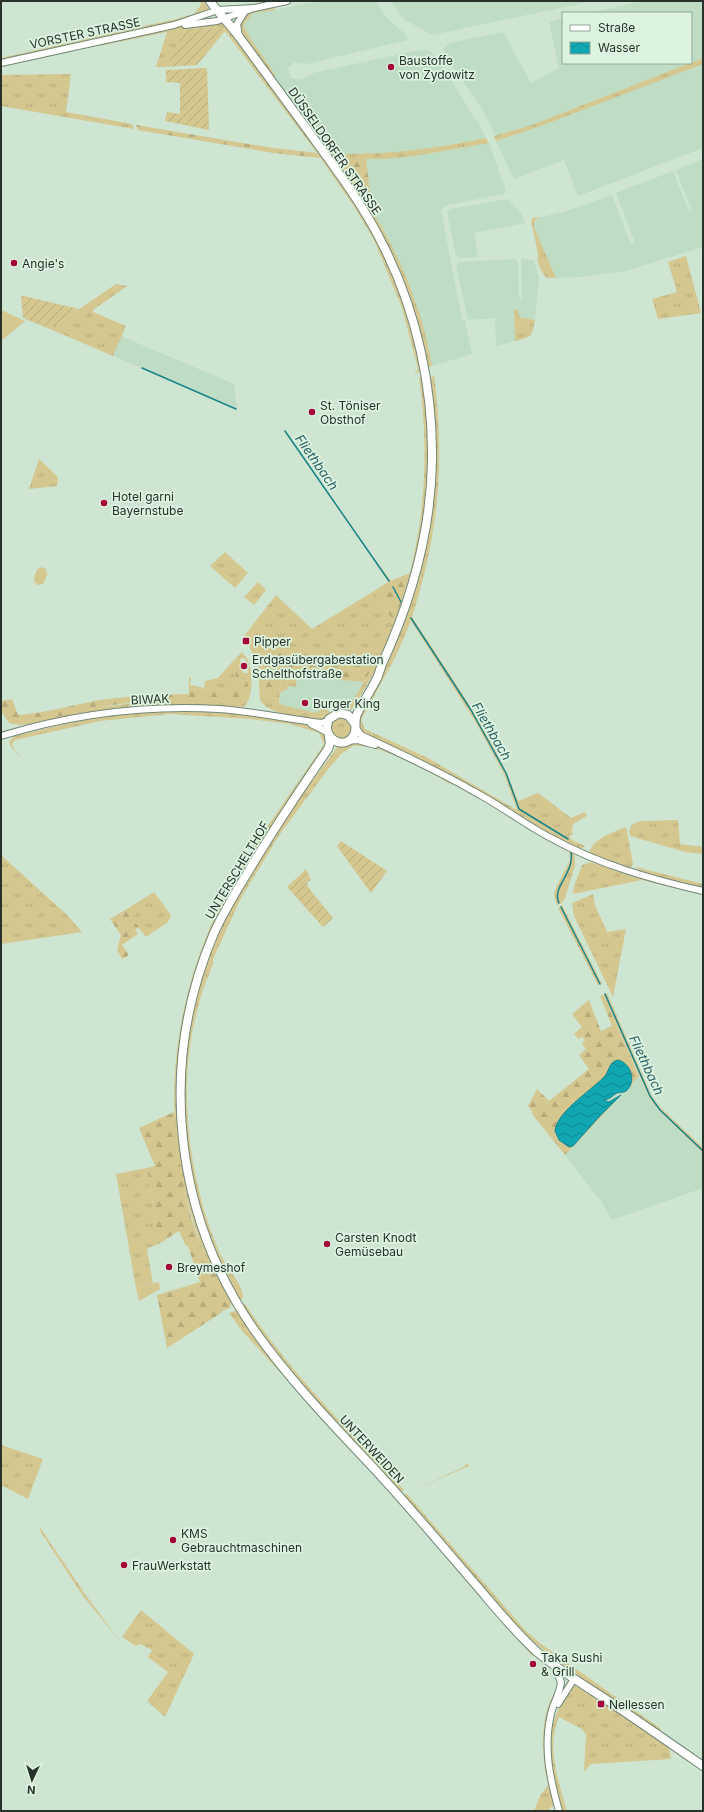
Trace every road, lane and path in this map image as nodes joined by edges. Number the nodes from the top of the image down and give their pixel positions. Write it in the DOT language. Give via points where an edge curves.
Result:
graph roads {
  1 [pos="210,1"];
  2 [pos="286,1"];
  3 [pos="254,8"];
  4 [pos="218,10"];
  5 [pos="244,13"];
  6 [pos="225,19"];
  7 [pos="174,25"];
  8 [pos="239,36"];
  9 [pos="1,63"];
  10 [pos="381,668"];
  11 [pos="348,715"];
  12 [pos="302,721"];
  13 [pos="328,721"];
  14 [pos="355,726"];
  15 [pos="328,734"];
  16 [pos="1,736"];
  17 [pos="345,742"];
  18 [pos="392,750"];
  19 [pos="288,809"];
  20 [pos="703,891"];
  21 [pos="201,1226"];
  22 [pos="555,1666"];
  23 [pos="573,1678"];
  24 [pos="561,1687"];
  25 [pos="550,1722"];
  26 [pos="703,1766"];
  27 [pos="560,1811"];
  1 -- 4 [label="main road, DÜSSELDORFER STRASSE"];
  2 -- 3 [label="street, VORSTER STRASSE"];
  3 -- 4 [label="street"];
  3 -- 5 [label="street, VORSTER STRASSE"];
  4 -- 6 [label="main road, DÜSSELDORFER STRASSE"];
  4 -- 7 [label="street, VORSTER STRASSE"];
  5 -- 6 [label="street, VORSTER STRASSE"];
  5 -- 8 [label="street" via="237,24"];
  6 -- 7 [label="street, VORSTER STRASSE" via="200,24"];
  6 -- 8 [label="main road, DÜSSELDORFER STRASSE"];
  7 -- 9 [label="street, VORSTER STRASSE"];
  8 -- 10 [label="main road, DÜSSELDORFER STRASSE" via="341,176 371,222 401,286 420,348 429,402 432,443 432,477 427,525 408,601"];
  10 -- 11 [label="main road" via="353,712"];
  10 -- 14 [label="main road" via="356,716"];
  11 -- 13 [label="main road" via="335,714"];
  11 -- 14 [label="main road"];
  12 -- 13 [label="street, BIWAK"];
  12 -- 15 [label="street, BIWAK"];
  12 -- 16 [label="street, BIWAK" via="219,709 155,709 92,716"];
  13 -- 15 [label="main road"];
  14 -- 17 [label="main road" via="354,735"];
  14 -- 18 [label="street" via="361,735"];
  15 -- 17 [label="main road" via="335,741"];
  15 -- 19 [label="main road, UNTERSCHELTHOF" via="329,747"];
  17 -- 18 [label="street" via="360,741"];
  17 -- 19 [label="main road, UNTERSCHELTHOF" via="334,749"];
  18 -- 20 [label="street" via="461,784 551,838 584,854 635,874"];
  19 -- 21 [label="main road, UNTERSCHELTHOF" via="227,908 215,932 193,992 183,1044 180,1115 188,1180"];
  21 -- 22 [label="main road, UNTERWEIDEN" via="222,1277 235,1300 281,1366 507,1621"];
  22 -- 23 [label="main road, UNTERWEIDEN"];
  22 -- 24 [label="street"];
  23 -- 24 [label="street"];
  23 -- 25 [label="street"];
  23 -- 26 [label="main road, UNTERWEIDEN"];
  24 -- 25 [label="street"];
  25 -- 27 [label="street" via="547,1742 548,1763"];
}
